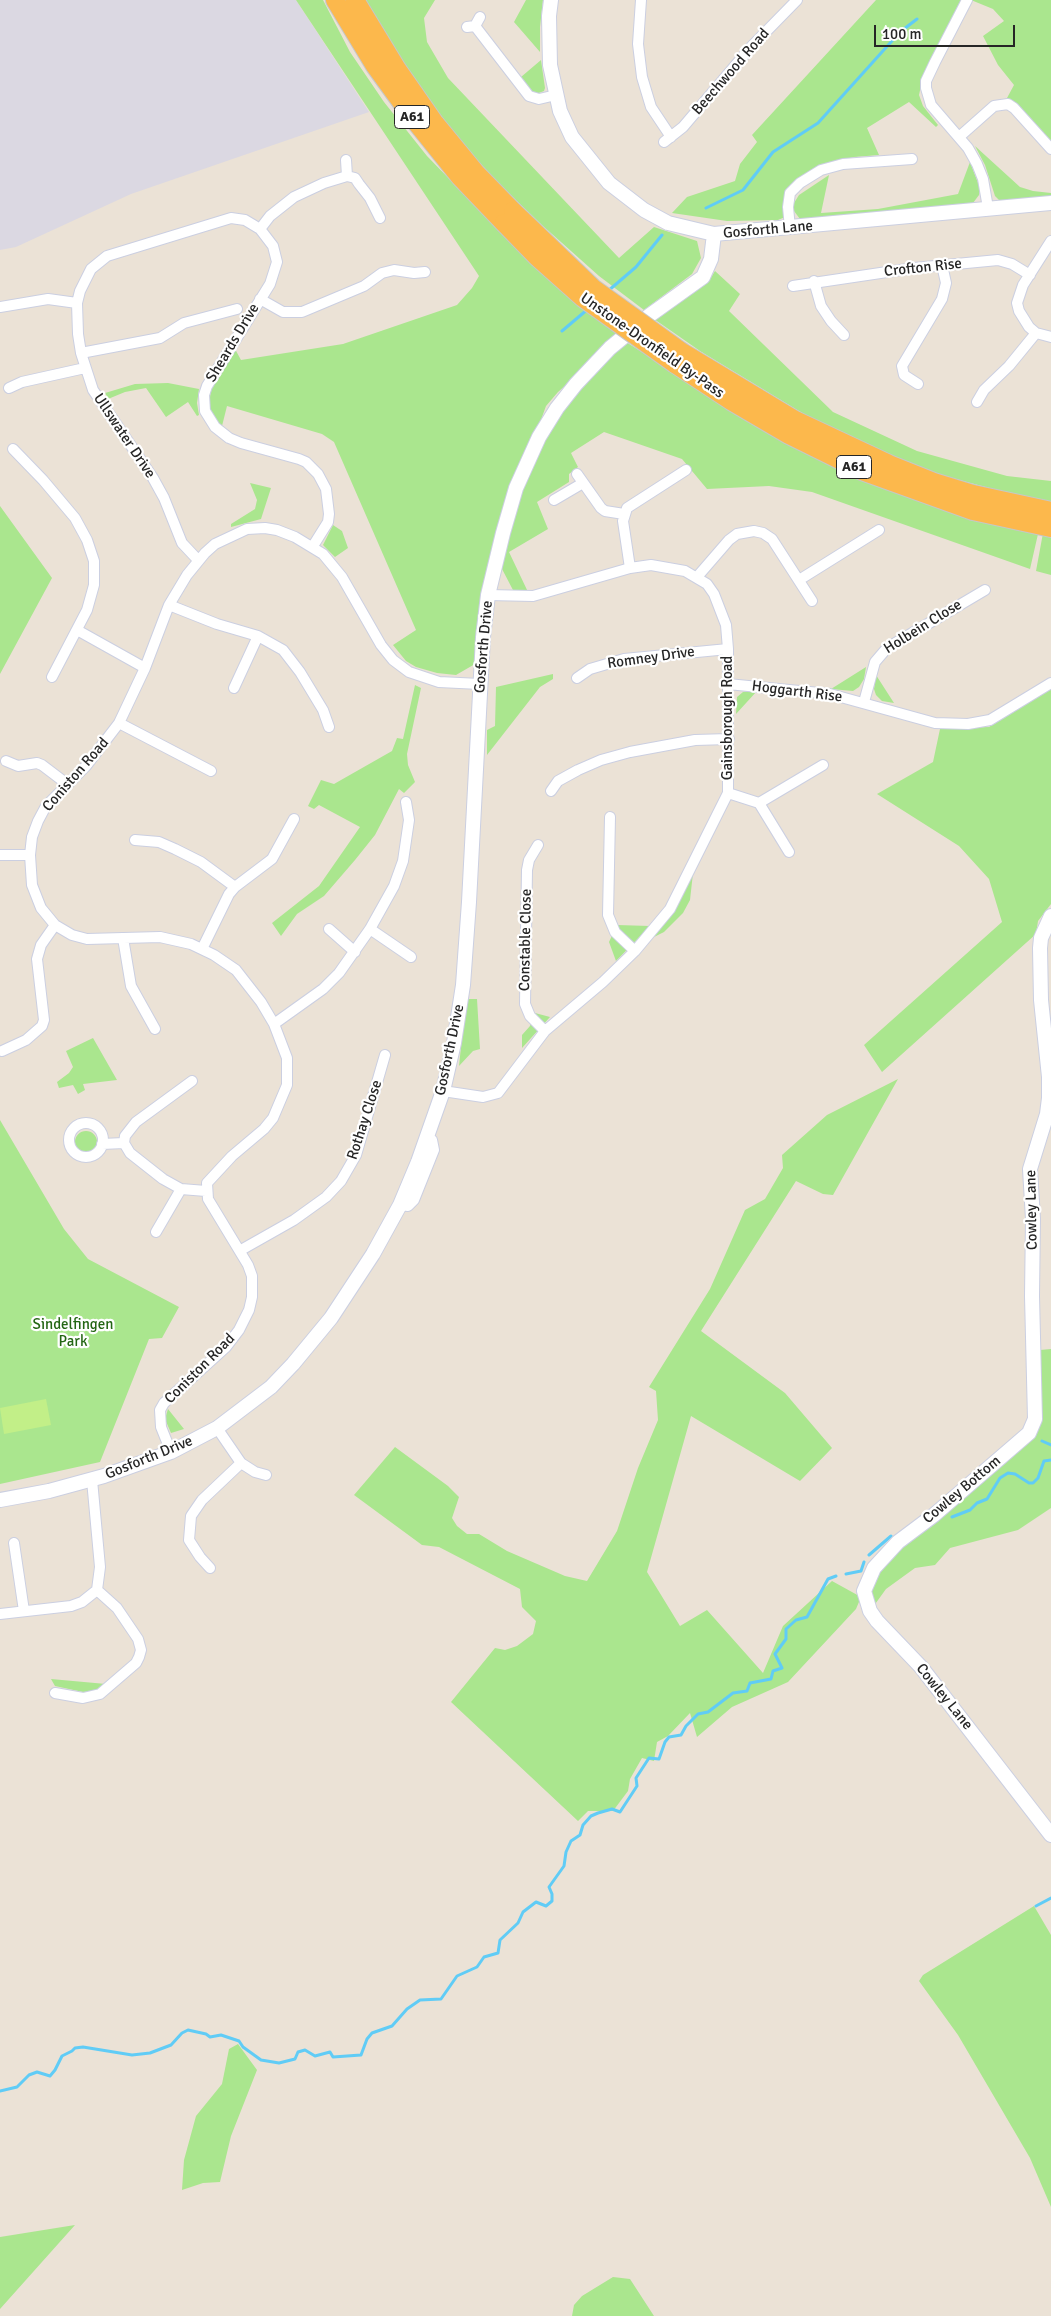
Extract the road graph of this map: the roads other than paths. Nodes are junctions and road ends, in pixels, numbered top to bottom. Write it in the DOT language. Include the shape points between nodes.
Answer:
graph roads {
  1 [pos="335,0"];
  2 [pos="355,0"];
  3 [pos="551,0"];
  4 [pos="641,0"];
  5 [pos="797,0"];
  6 [pos="963,2"];
  7 [pos="474,23"];
  8 [pos="556,95"];
  9 [pos="959,137"];
  10 [pos="1051,149"];
  11 [pos="346,160"];
  12 [pos="912,160"];
  13 [pos="347,176"];
  14 [pos="1051,203"];
  15 [pos="988,208"];
  16 [pos="508,217"];
  17 [pos="380,218"];
  18 [pos="790,228"];
  19 [pos="260,229"];
  20 [pos="714,234"];
  21 [pos="1051,240"];
  22 [pos="942,264"];
  23 [pos="425,272"];
  24 [pos="1030,274"];
  25 [pos="814,281"];
  26 [pos="793,286"];
  27 [pos="260,299"];
  28 [pos="77,303"];
  29 [pos="0,307"];
  30 [pos="237,309"];
  31 [pos="1036,333"];
  32 [pos="844,335"];
  33 [pos="1051,337"];
  34 [pos="81,353"];
  35 [pos="678,358"];
  36 [pos="85,368"];
  37 [pos="918,384"];
  38 [pos="8,388"];
  39 [pos="977,402"];
  40 [pos="13,449"];
  41 [pos="686,470"];
  42 [pos="554,500"];
  43 [pos="1051,511"];
  44 [pos="624,514"];
  45 [pos="1051,528"];
  46 [pos="879,530"];
  47 [pos="313,546"];
  48 [pos="198,560"];
  49 [pos="630,568"];
  50 [pos="697,577"];
  51 [pos="799,580"];
  52 [pos="985,590"];
  53 [pos="488,595"];
  54 [pos="812,602"];
  55 [pos="169,605"];
  56 [pos="77,630"];
  57 [pos="258,636"];
  58 [pos="728,649"];
  59 [pos="145,668"];
  60 [pos="52,677"];
  61 [pos="577,678"];
  62 [pos="1051,683"];
  63 [pos="480,684"];
  64 [pos="728,684"];
  65 [pos="234,688"];
  66 [pos="864,702"];
  67 [pos="119,722"];
  68 [pos="329,728"];
  69 [pos="729,739"];
  70 [pos="6,761"];
  71 [pos="824,765"];
  72 [pos="211,771"];
  73 [pos="67,784"];
  74 [pos="551,791"];
  75 [pos="728,793"];
  76 [pos="406,802"];
  77 [pos="760,803"];
  78 [pos="610,817"];
  79 [pos="294,820"];
  80 [pos="135,840"];
  81 [pos="538,845"];
  82 [pos="789,852"];
  83 [pos="0,855"];
  84 [pos="30,856"];
  85 [pos="235,887"];
  86 [pos="1051,916"];
  87 [pos="55,925"];
  88 [pos="328,928"];
  89 [pos="370,929"];
  90 [pos="123,938"];
  91 [pos="202,948"];
  92 [pos="635,951"];
  93 [pos="355,952"];
  94 [pos="411,957"];
  95 [pos="274,1024"];
  96 [pos="155,1029"];
  97 [pos="545,1031"];
  98 [pos="2,1051"];
  99 [pos="385,1055"];
  100 [pos="192,1081"];
  101 [pos="443,1090"];
  102 [pos="124,1143"];
  103 [pos="102,1144"];
  104 [pos="181,1189"];
  105 [pos="206,1191"];
  106 [pos="156,1232"];
  107 [pos="241,1250"];
  108 [pos="1035,1419"];
  109 [pos="217,1428"];
  110 [pos="170,1452"];
  111 [pos="241,1463"];
  112 [pos="266,1475"];
  113 [pos="92,1480"];
  114 [pos="0,1500"];
  115 [pos="14,1543"];
  116 [pos="884,1557"];
  117 [pos="210,1568"];
  118 [pos="97,1590"];
  119 [pos="24,1611"];
  120 [pos="0,1614"];
  121 [pos="55,1693"];
  122 [pos="1051,1835"];
  1 -- 16 [label="highway, Unstone-Dronfield By-Pass / A61" via="375,66 415,121 460,177"];
  2 -- 16 [label="highway, Unstone-Dronfield By-Pass / A61" via="397,70"];
  3 -- 8 [label="street, Gosforth Lane" via="548,16 550,65"];
  4 -- 5 [label="street, Beechwood Road" via="638,44 642,77 667,140 683,127 751,47"];
  6 -- 9 [label="street" via="926,81 930,105"];
  7 -- 8 [label="street" via="529,96 539,99"];
  8 -- 20 [label="street, Gosforth Lane" via="572,137 609,183 659,219"];
  9 -- 10 [label="street" via="988,111 1008,104"];
  9 -- 15 [label="street" via="977,164"];
  11 -- 13 [label="street"];
  12 -- 18 [label="street" via="843,164 821,170 790,193"];
  13 -- 17 [label="street" via="355,178"];
  13 -- 19 [label="street" via="307,189 270,216"];
  14 -- 15 [label="street, Gosforth Lane"];
  15 -- 18 [label="street, Gosforth Lane"];
  16 -- 35 [label="highway, Unstone-Dronfield By-Pass / A61, bridge" via="537,257 583,298"];
  18 -- 20 [label="street, Gosforth Lane"];
  19 -- 27 [label="street, Sheards Drive" via="273,246 277,262 270,284"];
  19 -- 28 [label="street, Ullswater Drive" via="245,220 231,218 117,252 99,261 85,280"];
  20 -- 53 [label="street, Gosforth Drive" via="711,259 703,277 610,348 557,408 532,449 516,488"];
  21 -- 24 [label="street"];
  22 -- 24 [label="street, Crofton Rise" via="998,260"];
  22 -- 25 [label="street, Crofton Rise"];
  22 -- 37 [label="street" via="946,283 942,299 902,366 904,375"];
  23 -- 27 [label="street" via="394,270 382,273 364,286 302,312 283,312"];
  24 -- 31 [label="street" via="1018,303 1024,320"];
  25 -- 26 [label="street, Crofton Rise"];
  25 -- 32 [label="street" via="821,306"];
  27 -- 47 [label="street, Sheards Drive" via="207,386 205,411 215,427 229,438 299,459 318,474 326,489 329,514 328,522"];
  28 -- 29 [label="street" via="48,299"];
  28 -- 34 [label="street, Ullswater Drive"];
  30 -- 34 [label="street" via="184,323 160,338"];
  31 -- 33 [label="street"];
  31 -- 39 [label="street"];
  34 -- 36 [label="street, Ullswater Drive"];
  35 -- 43 [label="highway, Unstone-Dronfield By-Pass / A61" via="795,420 889,464 973,494"];
  35 -- 45 [label="highway, Unstone-Dronfield By-Pass / A61" via="739,406 862,471 973,511"];
  36 -- 38 [label="street"];
  36 -- 48 [label="street, Ullswater Drive" via="98,400 153,478 182,543"];
  40 -- 56 [label="street" via="65,506 82,529 91,549 94,585"];
  41 -- 44 [label="street" via="634,502"];
  42 -- 44 [label="street" via="580,478 601,508 606,512"];
  44 -- 49 [label="street"];
  46 -- 51 [label="street"];
  47 -- 48 [label="street, Coniston Road" via="277,530 258,528 224,539"];
  47 -- 63 [label="street, Coniston Road" via="330,560 381,644 400,666 421,678"];
  48 -- 55 [label="street, Coniston Road"];
  49 -- 50 [label="street, Gainsborough Road" via="661,566"];
  49 -- 53 [label="street, Gainsborough Road" via="533,596"];
  50 -- 51 [label="street" via="729,540 737,534 754,531 772,539"];
  50 -- 58 [label="street, Gainsborough Road" via="707,584 721,610"];
  51 -- 54 [label="street"];
  52 -- 66 [label="street, Holbein Close" via="887,648 875,662"];
  53 -- 63 [label="street, Gosforth Drive"];
  55 -- 57 [label="street"];
  55 -- 59 [label="street, Coniston Road"];
  56 -- 59 [label="street"];
  56 -- 60 [label="street"];
  57 -- 65 [label="street"];
  57 -- 68 [label="street" via="283,650 292,660 323,710"];
  58 -- 61 [label="street, Romney Drive" via="624,659 590,669"];
  58 -- 64 [label="street, Gainsborough Road"];
  59 -- 67 [label="street, Coniston Road"];
  62 -- 66 [label="street, Hoggarth Rise" via="983,723 935,723"];
  63 -- 101 [label="street, Gosforth Drive" via="463,985"];
  64 -- 66 [label="street, Hoggarth Rise" via="830,694"];
  64 -- 69 [label="street, Gainsborough Road"];
  67 -- 72 [label="street"];
  67 -- 73 [label="street, Coniston Road" via="86,766"];
  69 -- 74 [label="street" via="696,740 601,760 558,782"];
  69 -- 75 [label="street, Gainsborough Road"];
  70 -- 73 [label="street" via="18,766 42,765"];
  71 -- 77 [label="street"];
  73 -- 84 [label="street, Coniston Road" via="46,806 38,821"];
  75 -- 77 [label="street"];
  75 -- 92 [label="street, Gainsborough Road" via="670,909"];
  76 -- 89 [label="street" via="410,820 403,861 394,886"];
  77 -- 82 [label="street"];
  78 -- 92 [label="street" via="608,916 615,932"];
  79 -- 85 [label="street" via="272,859"];
  80 -- 85 [label="street" via="159,842 175,849 202,862"];
  81 -- 97 [label="street, Constable Close" via="527,870 525,1004 530,1016"];
  83 -- 84 [label="street"];
  84 -- 87 [label="street, Coniston Road" via="35,896"];
  85 -- 91 [label="street" via="224,901"];
  86 -- 108 [label="street, Cowley Lane" via="1040,948 1049,1098 1030,1169"];
  87 -- 90 [label="street, Coniston Road" via="87,939"];
  87 -- 98 [label="street" via="41,945 37,959 42,1026 26,1040"];
  88 -- 93 [label="street"];
  89 -- 93 [label="street"];
  89 -- 94 [label="street"];
  90 -- 91 [label="street, Coniston Road" via="160,937"];
  90 -- 96 [label="street" via="131,986"];
  91 -- 95 [label="street, Coniston Road" via="236,970"];
  92 -- 97 [label="street, Gainsborough Road" via="604,982"];
  93 -- 95 [label="street" via="323,990"];
  95 -- 105 [label="street, Coniston Road" via="287,1058 284,1098 274,1118 214,1174 207,1183"];
  97 -- 101 [label="street, Gainsborough Road" via="498,1093 483,1097"];
  99 -- 107 [label="street, Rothay Close" via="356,1154 341,1181 326,1197 294,1220"];
  100 -- 102 [label="street" via="136,1122 125,1136"];
  101 -- 109 [label="street, Gosforth Drive" via="400,1205 348,1294 312,1342 271,1387"];
  102 -- 103 [label="street"];
  102 -- 104 [label="street" via="140,1164"];
  104 -- 105 [label="street"];
  104 -- 106 [label="street"];
  105 -- 107 [label="street, Coniston Road"];
  107 -- 110 [label="street, Coniston Road" via="252,1276 249,1310 226,1347 160,1410 161,1427"];
  108 -- 116 [label="street, Cowley Bottom" via="1029,1433"];
  109 -- 110 [label="street, Gosforth Drive"];
  109 -- 111 [label="street"];
  110 -- 113 [label="street, Gosforth Drive"];
  111 -- 112 [label="street"];
  111 -- 117 [label="street" via="202,1500 191,1516 189,1540"];
  113 -- 114 [label="street, Gosforth Drive"];
  113 -- 118 [label="street" via="100,1567"];
  115 -- 119 [label="street"];
  116 -- 122 [label="street, Cowley Lane" via="874,1568 864,1591 870,1611 922,1667"];
  118 -- 119 [label="street" via="71,1606"];
  118 -- 121 [label="street" via="117,1608 138,1638 139,1657 100,1694 83,1698"];
  119 -- 120 [label="street"];
}
